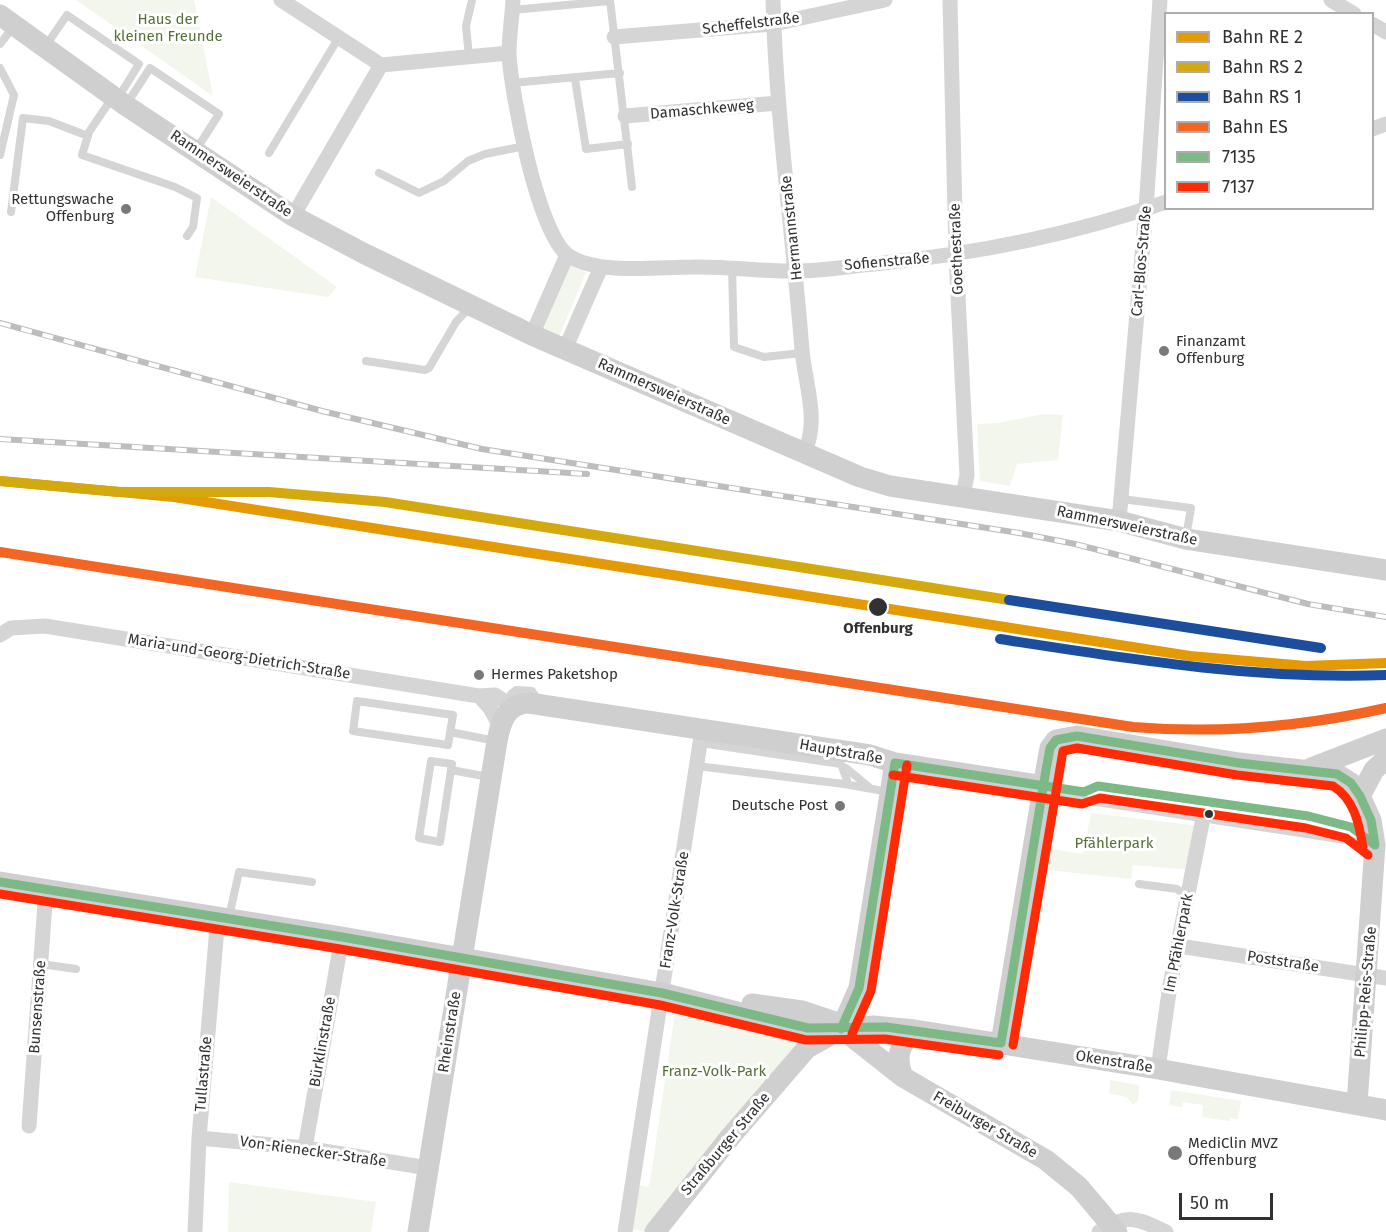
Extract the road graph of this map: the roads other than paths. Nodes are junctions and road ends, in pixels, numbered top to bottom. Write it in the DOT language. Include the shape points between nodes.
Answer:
graph roads {
  1 [pos="281,0"];
  2 [pos="472,0"];
  3 [pos="773,0"];
  4 [pos="885,0"];
  5 [pos="950,0"];
  6 [pos="1160,0"];
  7 [pos="1331,0"];
  8 [pos="610,1"];
  9 [pos="512,5"];
  10 [pos="1351,12"];
  11 [pos="7,20"];
  12 [pos="773,24"];
  13 [pos="614,37"];
  14 [pos="339,38"];
  15 [pos="0,44"];
  16 [pos="45,47"];
  17 [pos="509,53"];
  18 [pos="469,57"];
  19 [pos="381,65"];
  20 [pos="0,68"];
  21 [pos="620,73"];
  22 [pos="575,79"];
  23 [pos="512,83"];
  24 [pos="118,100"];
  25 [pos="778,103"];
  26 [pos="625,116"];
  27 [pos="88,136"];
  28 [pos="628,144"];
  29 [pos="525,146"];
  30 [pos="196,150"];
  31 [pos="269,153"];
  32 [pos="0,155"];
  33 [pos="379,174"];
  34 [pos="632,187"];
  35 [pos="1164,203"];
  36 [pos="1146,209"];
  37 [pos="11,212"];
  38 [pos="293,216"];
  39 [pos="186,236"];
  40 [pos="567,255"];
  41 [pos="956,256"];
  42 [pos="732,266"];
  43 [pos="601,267"];
  44 [pos="797,271"];
  45 [pos="470,307"];
  46 [pos="532,335"];
  47 [pos="565,349"];
  48 [pos="802,353"];
  49 [pos="366,361"];
  50 [pos="804,453"];
  51 [pos="963,496"];
  52 [pos="1122,499"];
  53 [pos="1119,521"];
  54 [pos="1186,539"];
  55 [pos="1386,570"];
  56 [pos="0,635"];
  57 [pos="479,696"];
  58 [pos="513,706"];
  59 [pos="450,732"];
  60 [pos="498,734"];
  61 [pos="701,736"];
  62 [pos="1386,739"];
  63 [pos="1386,759"];
  64 [pos="895,763"];
  65 [pos="841,764"];
  66 [pos="697,766"];
  67 [pos="1309,769"];
  68 [pos="451,770"];
  69 [pos="490,777"];
  70 [pos="844,784"];
  71 [pos="1044,786"];
  72 [pos="880,790"];
  73 [pos="1360,796"];
  74 [pos="1202,822"];
  75 [pos="1380,846"];
  76 [pos="0,882"];
  77 [pos="312,882"];
  78 [pos="1139,884"];
  79 [pos="46,889"];
  80 [pos="1188,897"];
  81 [pos="223,917"];
  82 [pos="342,937"];
  83 [pos="1179,946"];
  84 [pos="462,957"];
  85 [pos="41,964"];
  86 [pos="76,969"];
  87 [pos="1377,976"];
  88 [pos="859,988"];
  89 [pos="668,994"];
  90 [pos="873,1026"];
  91 [pos="806,1029"];
  92 [pos="841,1029"];
  93 [pos="915,1030"];
  94 [pos="1001,1043"];
  95 [pos="1158,1068"];
  96 [pos="903,1077"];
  97 [pos="1357,1104"];
  98 [pos="1386,1110"];
  99 [pos="29,1126"];
  100 [pos="198,1138"];
  101 [pos="305,1148"];
  102 [pos="428,1168"];
  103 [pos="1109,1229"];
  104 [pos="195,1232"];
  105 [pos="418,1232"];
  106 [pos="625,1232"];
  107 [pos="655,1232"];
  108 [pos="1166,1232"];
  1 -- 14 [label="street"];
  2 -- 18 [label="lane" via="466,26"];
  3 -- 12 [label="street, Hermannstraße"];
  4 -- 12 [label="street, Scheffelstraße"];
  5 -- 41 [label="street, Goethestraße"];
  6 -- 36 [label="street, Carl-Blos-Straße"];
  7 -- 10 [label="street"];
  8 -- 9 [label="lane"];
  8 -- 13 [label="lane"];
  9 -- 17 [label="street"];
  11 -- 15 [label="lane, Rammersweierstraße"];
  11 -- 16 [label="street, Rammersweierstraße"];
  12 -- 13 [label="street, Scheffelstraße"];
  12 -- 25 [label="street, Hermannstraße"];
  13 -- 21 [label="lane"];
  14 -- 19 [label="street"];
  14 -- 31 [label="lane"];
  16 -- 24 [label="street, Rammersweierstraße"];
  16 -- 24 [label="lane" via="67,15 139,64"];
  17 -- 18 [label="street"];
  17 -- 23 [label="street"];
  18 -- 19 [label="street"];
  19 -- 38 [label="street"];
  20 -- 32 [label="lane" via="14,95"];
  21 -- 22 [label="lane"];
  21 -- 26 [label="lane"];
  22 -- 23 [label="lane"];
  22 -- 28 [label="lane" via="586,149"];
  23 -- 29 [label="street"];
  24 -- 27 [label="lane"];
  24 -- 30 [label="street, Rammersweierstraße"];
  24 -- 30 [label="lane" via="150,69 219,114"];
  25 -- 26 [label="street, Damaschkeweg"];
  25 -- 44 [label="street, Hermannstraße"];
  26 -- 28 [label="lane"];
  27 -- 37 [label="lane" via="49,121 23,118"];
  27 -- 39 [label="lane" via="82,155 197,198 193,227"];
  28 -- 34 [label="lane"];
  29 -- 33 [label="lane" via="468,161 444,181 419,193"];
  29 -- 40 [label="street" via="552,235"];
  30 -- 38 [label="street, Rammersweierstraße"];
  35 -- 36 [label="street, Sofienstraße"];
  36 -- 41 [label="street, Sofienstraße" via="1067,233"];
  36 -- 52 [label="street, Carl-Blos-Straße"];
  38 -- 45 [label="street, Rammersweierstraße"];
  40 -- 43 [label="street, Sofienstraße"];
  40 -- 46 [label="street"];
  41 -- 44 [label="street, Sofienstraße"];
  41 -- 51 [label="street, Goethestraße" via="967,475"];
  42 -- 43 [label="street, Sofienstraße"];
  42 -- 44 [label="street, Sofienstraße"];
  42 -- 48 [label="lane" via="734,347 764,357"];
  43 -- 47 [label="street"];
  44 -- 48 [label="street, Hermannstraße"];
  45 -- 46 [label="street, Rammersweierstraße"];
  45 -- 49 [label="lane" via="456,322 429,368"];
  46 -- 47 [label="street, Rammersweierstraße"];
  47 -- 50 [label="street, Rammersweierstraße"];
  48 -- 50 [label="street, Hermannstraße" via="812,425"];
  50 -- 51 [label="street, Rammersweierstraße" via="890,486"];
  51 -- 53 [label="street, Rammersweierstraße"];
  52 -- 53 [label="street, Carl-Blos-Straße"];
  52 -- 54 [label="lane" via="1191,507"];
  53 -- 54 [label="street, Rammersweierstraße"];
  54 -- 55 [label="street, Rammersweierstraße"];
  56 -- 57 [label="street, Maria-und-Georg-Dietrich-Straße" via="11,628 45,626"];
  57 -- 58 [label="street, Maria-und-Georg-Dietrich-Straße" via="495,695"];
  57 -- 60 [label="street" via="490,708"];
  58 -- 60 [label="street" via="504,714"];
  58 -- 61 [label="street, Hauptstraße" via="541,705"];
  59 -- 59 [label="lane" via="453,715 357,701 353,731 448,745"];
  59 -- 60 [label="lane"];
  60 -- 69 [label="street, Rheinstraße"];
  61 -- 64 [label="street, Hauptstraße" via="870,755"];
  61 -- 65 [label="lane"];
  61 -- 66 [label="street, Franz-Volk-Straße"];
  62 -- 67 [label="street"];
  63 -- 73 [label="street" via="1374,770"];
  64 -- 71 [label="street, Hauptstraße"];
  64 -- 72 [label="street"];
  65 -- 70 [label="lane" via="847,774"];
  65 -- 72 [label="lane"];
  66 -- 70 [label="lane"];
  66 -- 89 [label="street, Franz-Volk-Straße"];
  67 -- 71 [label="street" via="1239,763 1069,736 1056,740 1050,748"];
  67 -- 73 [label="street" via="1337,774 1351,783"];
  68 -- 68 [label="lane" via="452,764 431,761 418,838 440,842"];
  68 -- 69 [label="lane"];
  69 -- 84 [label="street, Rheinstraße"];
  70 -- 72 [label="lane"];
  71 -- 74 [label="lane" via="1064,797"];
  71 -- 75 [label="lane" via="1084,792 1098,786 1308,816 1351,827"];
  71 -- 94 [label="street"];
  72 -- 88 [label="street"];
  73 -- 75 [label="street, Philipp-Reis-Straße"];
  74 -- 75 [label="lane"];
  74 -- 80 [label="street, Im Pfählerpark"];
  75 -- 87 [label="street, Philipp-Reis-Straße"];
  76 -- 79 [label="street"];
  77 -- 81 [label="lane" via="239,872"];
  78 -- 80 [label="lane" via="1178,889"];
  79 -- 81 [label="street"];
  79 -- 85 [label="street, Bunsenstraße"];
  80 -- 83 [label="street, Im Pfählerpark"];
  81 -- 82 [label="street"];
  81 -- 100 [label="street, Tullastraße"];
  82 -- 84 [label="street"];
  82 -- 101 [label="street, Bürklinstraße"];
  83 -- 87 [label="street, Poststraße"];
  83 -- 95 [label="street, Im Pfählerpark"];
  84 -- 89 [label="street"];
  84 -- 102 [label="street, Rheinstraße"];
  85 -- 86 [label="lane"];
  85 -- 99 [label="street, Bunsenstraße"];
  87 -- 97 [label="street, Philipp-Reis-Straße"];
  88 -- 90 [label="street" via="865,1014"];
  88 -- 92 [label="street"];
  89 -- 91 [label="street"];
  89 -- 106 [label="street, Franz-Volk-Straße"];
  90 -- 92 [label="street, Okenstraße"];
  90 -- 93 [label="street, Okenstraße"];
  91 -- 92 [label="street, Straßburger Straße"];
  91 -- 92 [label="street" via="825,1016"];
  91 -- 107 [label="street, Straßburger Straße"];
  92 -- 96 [label="street, Freiburger Straße"];
  93 -- 94 [label="street, Okenstraße"];
  93 -- 96 [label="street" via="899,1047"];
  94 -- 95 [label="street, Okenstraße"];
  95 -- 97 [label="street, Okenstraße"];
  96 -- 103 [label="street, Freiburger Straße" via="1046,1160 1079,1187"];
  97 -- 98 [label="street, Okenstraße"];
  100 -- 101 [label="street, Von-Rienecker-Straße"];
  100 -- 104 [label="street, Tullastraße"];
  101 -- 102 [label="street, Von-Rienecker-Straße"];
  102 -- 105 [label="street, Rheinstraße"];
  103 -- 108 [label="street" via="1126,1219 1140,1219"];
}
